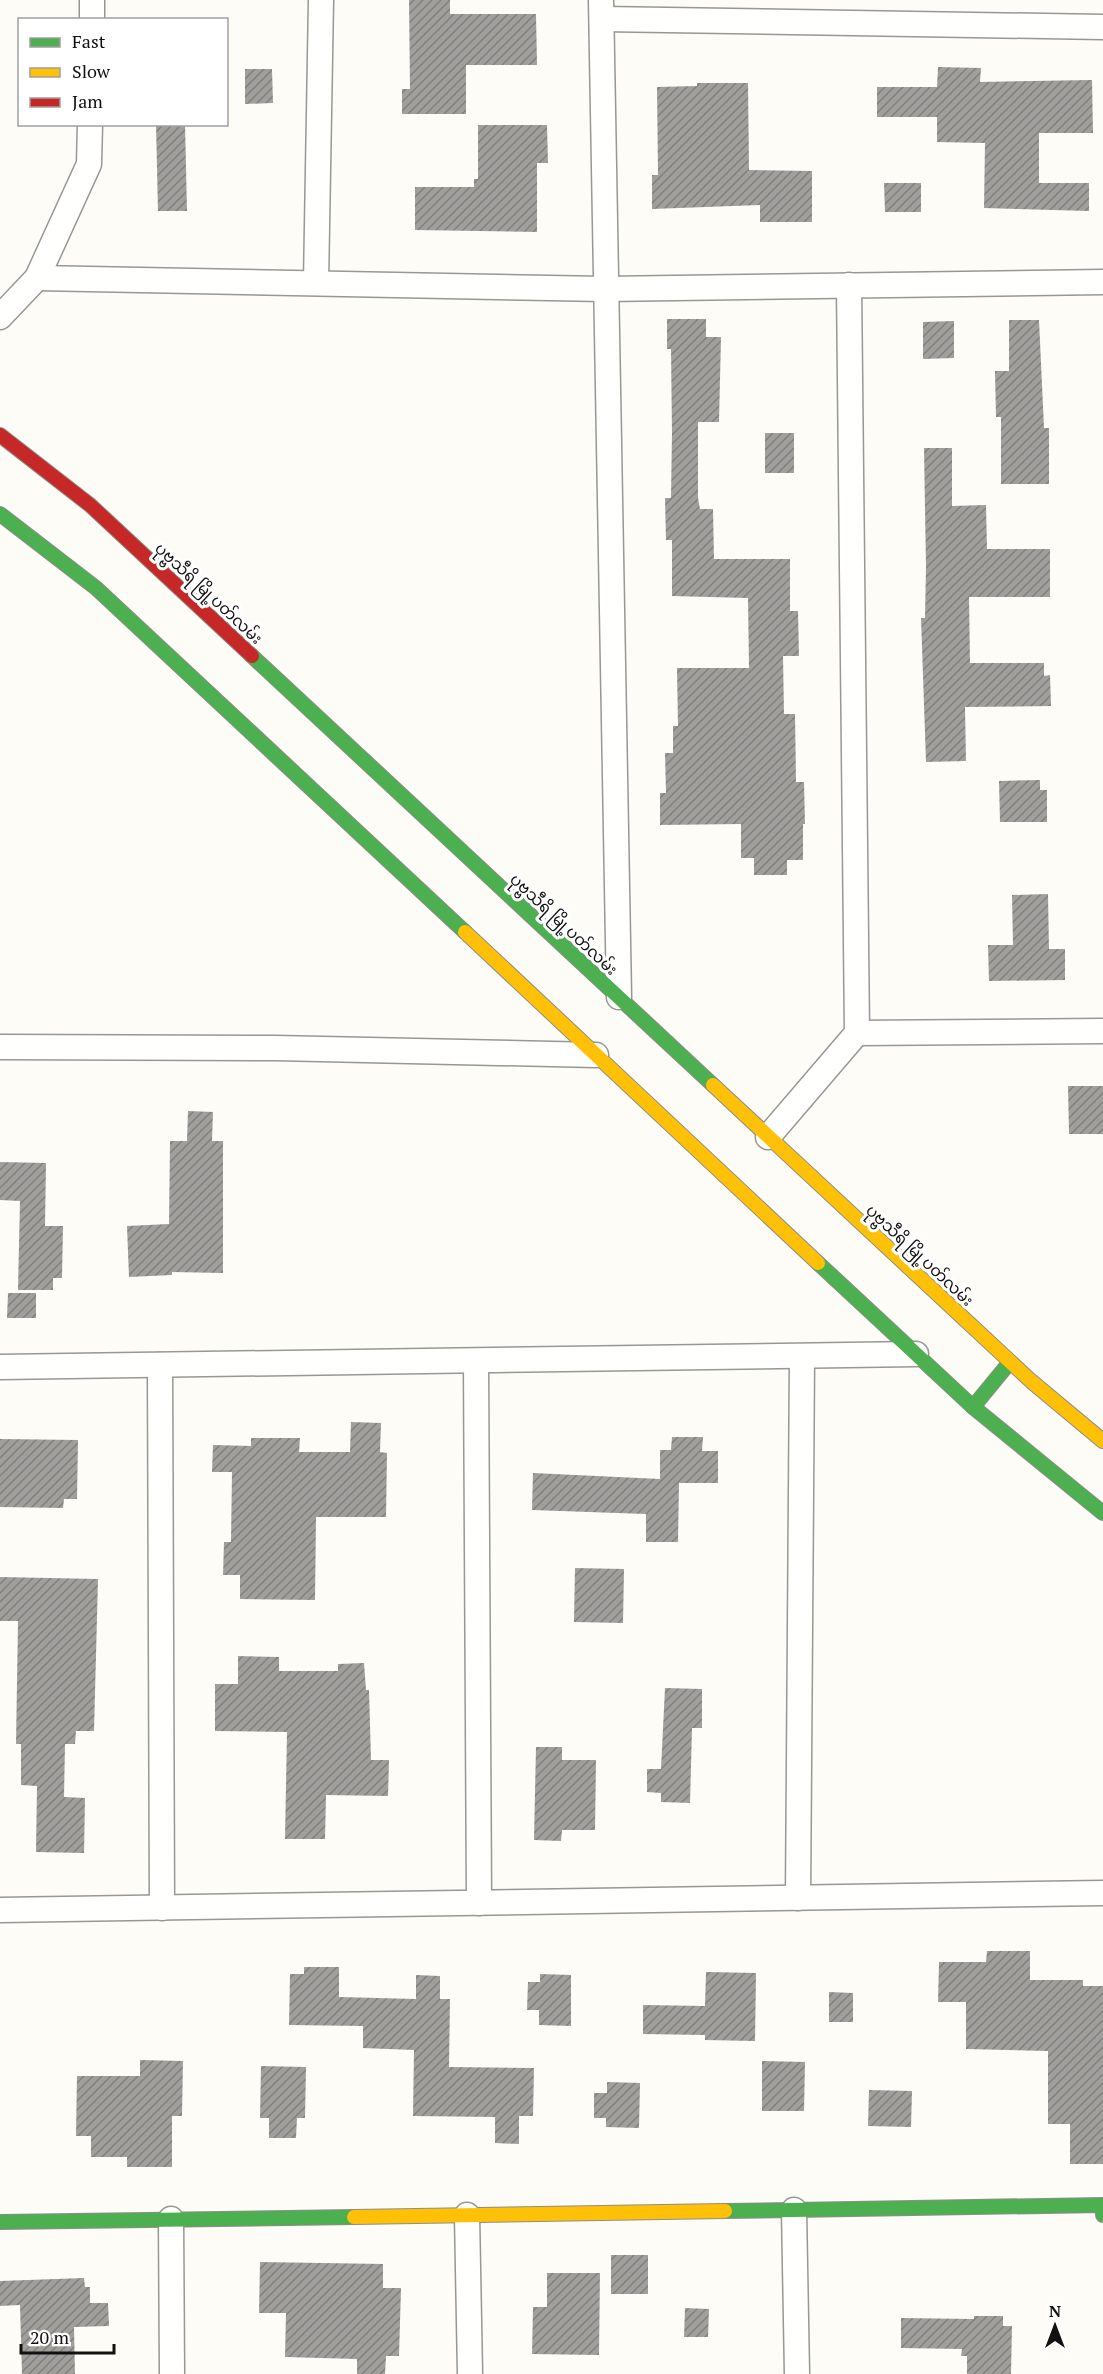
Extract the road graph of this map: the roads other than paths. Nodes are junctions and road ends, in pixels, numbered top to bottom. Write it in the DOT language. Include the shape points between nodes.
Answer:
graph roads {
  1 [pos="92,0"];
  2 [pos="321,0"];
  3 [pos="601,9"];
  4 [pos="92,18"];
  5 [pos="1103,27"];
  6 [pos="90,126"];
  7 [pos="37,278"];
  8 [pos="1103,282"];
  9 [pos="316,283"];
  10 [pos="849,285"];
  11 [pos="604,289"];
  12 [pos="0,317"];
  13 [pos="0,435"];
  14 [pos="0,514"];
  15 [pos="619,998"];
  16 [pos="1103,1031"];
  17 [pos="857,1033"];
  18 [pos="0,1047"];
  19 [pos="596,1055"];
  20 [pos="768,1137"];
  21 [pos="916,1354"];
  22 [pos="802,1358"];
  23 [pos="476,1362"];
  24 [pos="1010,1362"];
  25 [pos="160,1365"];
  26 [pos="0,1367"];
  27 [pos="973,1407"];
  28 [pos="1103,1441"];
  29 [pos="1103,1513"];
  30 [pos="1103,1893"];
  31 [pos="798,1898"];
  32 [pos="479,1903"];
  33 [pos="162,1908"];
  34 [pos="0,1910"];
  35 [pos="794,2210"];
  36 [pos="467,2215"];
  37 [pos="1103,2215"];
  38 [pos="171,2219"];
  39 [pos="0,2222"];
  40 [pos="172,2374"];
  41 [pos="470,2374"];
  42 [pos="797,2374"];
  1 -- 4 [label="street"];
  2 -- 9 [label="street"];
  3 -- 5 [label="street"];
  3 -- 11 [label="street"];
  6 -- 7 [label="street" via="89,164"];
  7 -- 9 [label="street"];
  7 -- 12 [label="street"];
  8 -- 10 [label="street"];
  9 -- 11 [label="street"];
  10 -- 11 [label="street"];
  10 -- 17 [label="street"];
  11 -- 15 [label="street"];
  13 -- 15 [label="main road, ပုဗ္ဗသီရိ မြို့ပတ်လမ်း" via="90,505"];
  14 -- 19 [label="main road" via="96,588"];
  15 -- 20 [label="main road, ပုဗ္ဗသီရိ မြို့ပတ်လမ်း"];
  16 -- 17 [label="street"];
  17 -- 20 [label="street"];
  18 -- 19 [label="street"];
  19 -- 21 [label="main road"];
  20 -- 24 [label="main road, ပုဗ္ဗသီရိ မြို့ပတ်လမ်း"];
  21 -- 22 [label="street"];
  21 -- 27 [label="main road"];
  22 -- 23 [label="street"];
  22 -- 31 [label="street"];
  23 -- 25 [label="street"];
  23 -- 32 [label="street"];
  24 -- 27 [label="main road"];
  24 -- 28 [label="main road, ပုဗ္ဗသီရိ မြို့ပတ်လမ်း"];
  25 -- 26 [label="street"];
  25 -- 33 [label="street"];
  27 -- 29 [label="main road"];
  30 -- 31 [label="street"];
  31 -- 32 [label="street"];
  32 -- 33 [label="street"];
  33 -- 34 [label="street"];
  35 -- 36 [label="main road"];
  35 -- 37 [label="main road" via="1103,2205"];
  35 -- 42 [label="street"];
  36 -- 38 [label="main road"];
  36 -- 41 [label="street"];
  38 -- 39 [label="main road"];
  38 -- 40 [label="street"];
}
